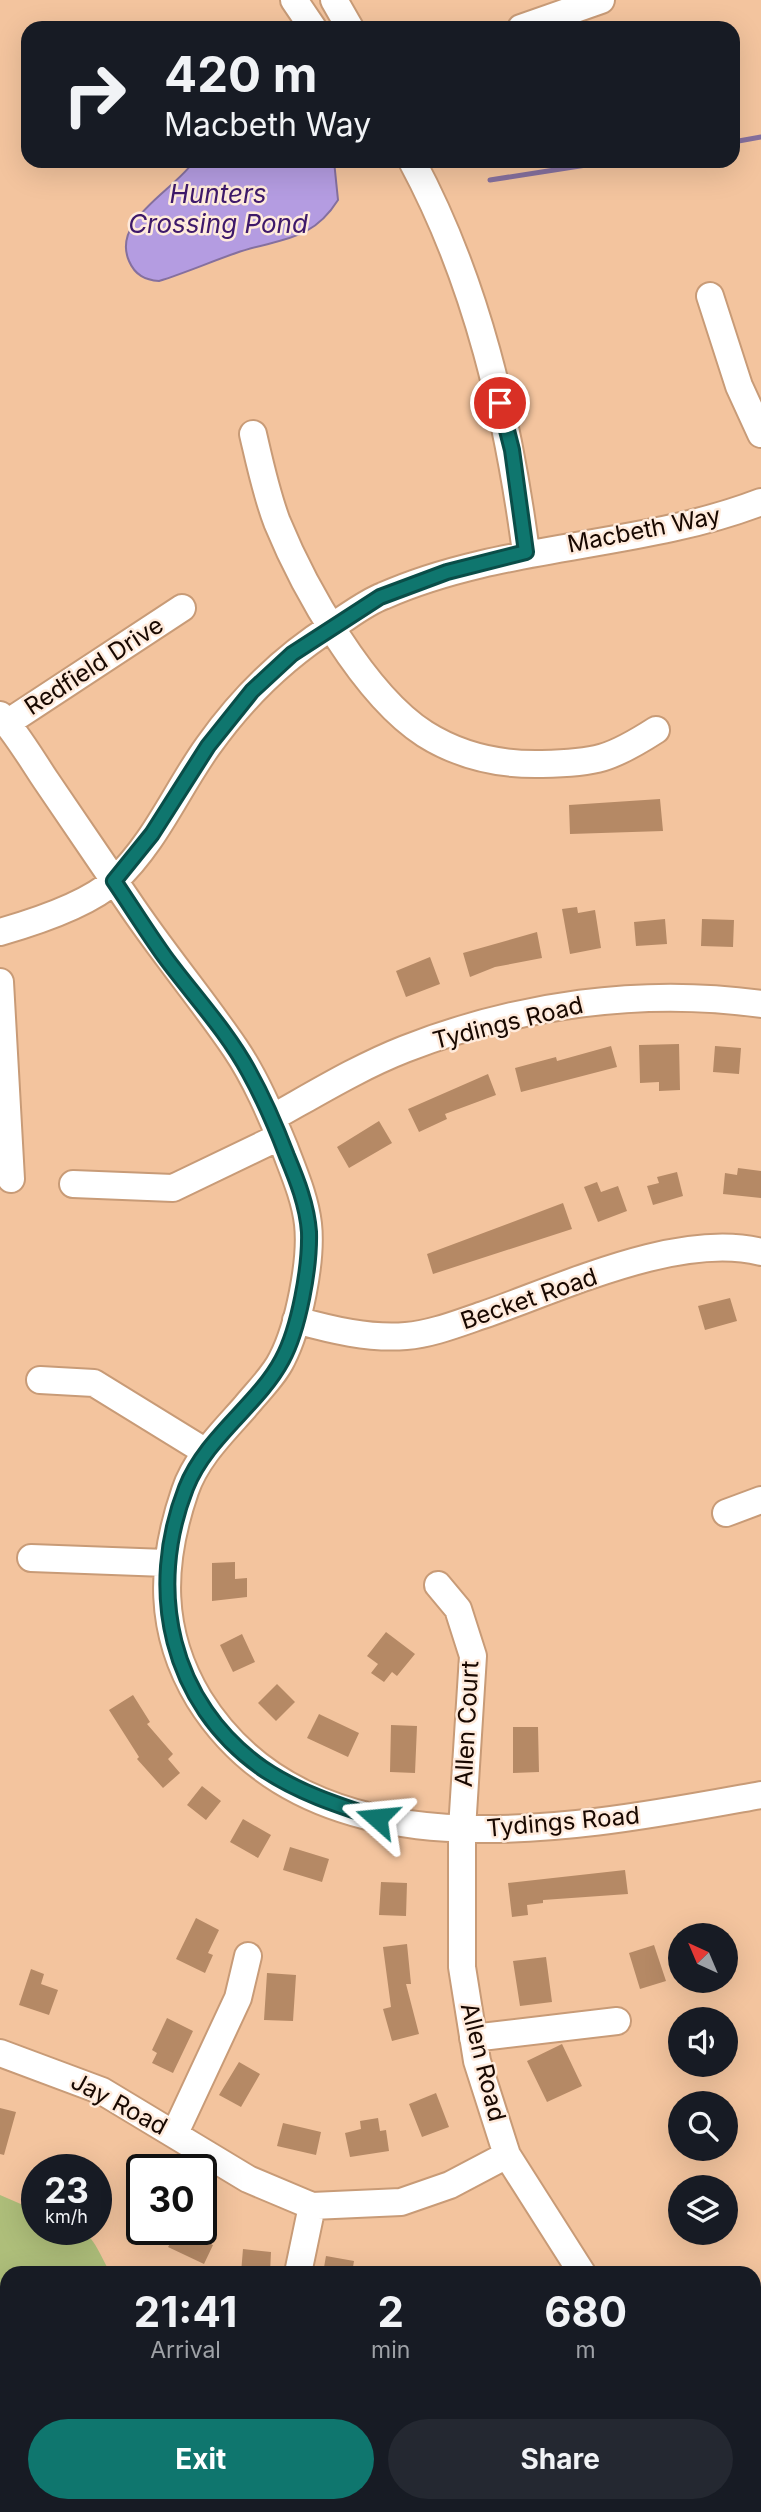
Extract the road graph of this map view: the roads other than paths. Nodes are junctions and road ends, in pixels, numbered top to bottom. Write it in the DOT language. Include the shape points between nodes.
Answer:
graph roads {
  1 [pos="294,0"];
  2 [pos="334,0"];
  3 [pos="601,0"];
  4 [pos="308,21"];
  5 [pos="346,21"];
  6 [pos="541,21"];
  7 [pos="415,168"];
  8 [pos="710,296"];
  9 [pos="761,434"];
  10 [pos="253,435"];
  11 [pos="761,502"];
  12 [pos="526,552"];
  13 [pos="181,608"];
  14 [pos="332,626"];
  15 [pos="4,719"];
  16 [pos="656,730"];
  17 [pos="114,881"];
  18 [pos="0,932"];
  19 [pos="0,982"];
  20 [pos="761,1004"];
  21 [pos="276,1127"];
  22 [pos="11,1179"];
  23 [pos="73,1184"];
  24 [pos="761,1252"];
  25 [pos="296,1320"];
  26 [pos="40,1380"];
  27 [pos="206,1452"];
  28 [pos="761,1500"];
  29 [pos="726,1513"];
  30 [pos="31,1558"];
  31 [pos="166,1563"];
  32 [pos="438,1585"];
  33 [pos="761,1796"];
  34 [pos="462,1829"];
  35 [pos="248,1956"];
  36 [pos="617,2021"];
  37 [pos="473,2038"];
  38 [pos="0,2053"];
  39 [pos="175,2133"];
  40 [pos="507,2155"];
  41 [pos="312,2206"];
  42 [pos="299,2266"];
  43 [pos="578,2266"];
  1 -- 4 [label="street"];
  2 -- 5 [label="street"];
  3 -- 6 [label="street"];
  7 -- 12 [label="street" via="450,243 482,334 512,450"];
  8 -- 9 [label="street" via="739,386"];
  10 -- 14 [label="street" via="277,522"];
  11 -- 12 [label="street, Macbeth Way" via="647,533"];
  12 -- 14 [label="street, Macbeth Way" via="391,592"];
  13 -- 15 [label="street, Redfield Drive"];
  14 -- 16 [label="street" via="384,699 403,716 435,739 486,760 524,765 607,758"];
  14 -- 17 [label="street, Macbeth Way" via="252,691"];
  15 -- 17 [label="street, Tydings Road"];
  17 -- 18 [label="street, Macbeth Way" via="41,920"];
  17 -- 21 [label="street, Tydings Road" via="234,1048"];
  19 -- 22 [label="street"];
  20 -- 21 [label="street, Tydings Road" via="653,996 570,1004 502,1020 404,1049"];
  21 -- 23 [label="street" via="173,1188"];
  21 -- 25 [label="street, Tydings Road" via="308,1223 309,1251"];
  24 -- 25 [label="street, Becket Road" via="697,1248 656,1256 408,1336 345,1332"];
  25 -- 27 [label="street, Tydings Road" via="282,1361"];
  26 -- 27 [label="street" via="94,1383"];
  27 -- 31 [label="street, Tydings Road" via="186,1487"];
  28 -- 29 [label="street"];
  30 -- 31 [label="street"];
  31 -- 34 [label="street, Tydings Road" via="172,1637 185,1676 239,1750 326,1802 377,1818"];
  32 -- 34 [label="street, Allen Court" via="458,1609 472,1656"];
  33 -- 34 [label="street, Tydings Road" via="547,1828"];
  34 -- 37 [label="street, Allen Road" via="462,1967"];
  35 -- 39 [label="street" via="239,1998"];
  36 -- 37 [label="street"];
  37 -- 40 [label="street, Allen Road"];
  38 -- 39 [label="street, Jay Road" via="102,2091"];
  39 -- 41 [label="street, Jay Road" via="248,2179"];
  40 -- 41 [label="street, Jay Road" via="450,2185 401,2202"];
  40 -- 43 [label="street, Allen Road"];
  41 -- 42 [label="street"];
}
